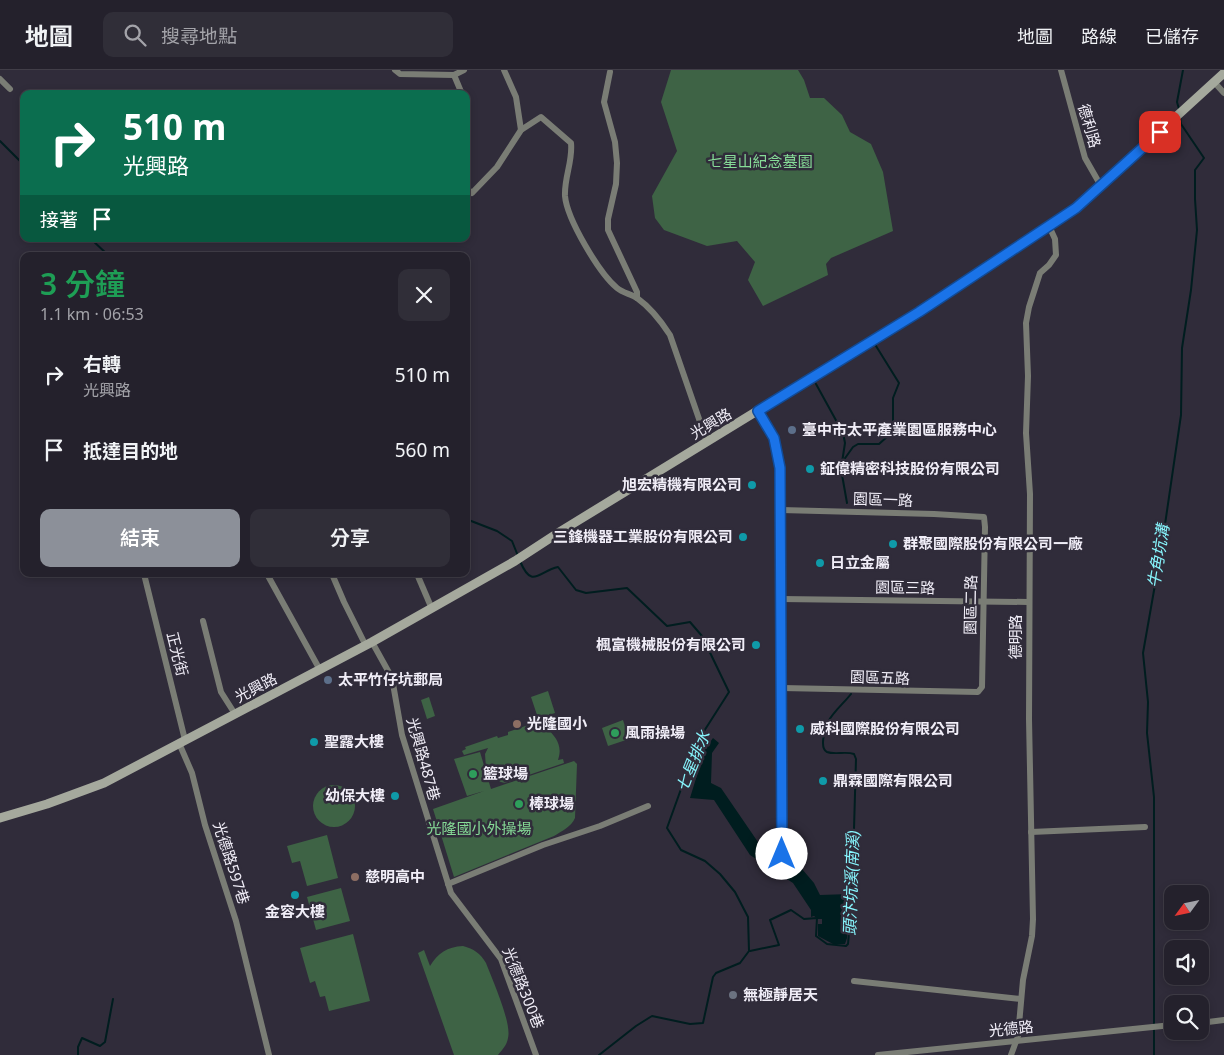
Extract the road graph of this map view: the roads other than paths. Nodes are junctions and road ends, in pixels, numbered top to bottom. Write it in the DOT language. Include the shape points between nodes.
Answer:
graph roads {
  1 [pos="395,70"];
  2 [pos="464,70"];
  3 [pos="504,70"];
  4 [pos="1061,70"];
  5 [pos="610,72"];
  6 [pos="1224,73"];
  7 [pos="454,75"];
  8 [pos="0,79"];
  9 [pos="1214,82"];
  10 [pos="10,89"];
  11 [pos="460,90"];
  12 [pos="1224,93"];
  13 [pos="521,130"];
  14 [pos="1101,186"];
  15 [pos="470,191"];
  16 [pos="1049,226"];
  17 [pos="637,298"];
  18 [pos="758,411"];
  19 [pos="707,442"];
  20 [pos="781,510"];
  21 [pos="984,517"];
  22 [pos="145,577"];
  23 [pos="269,577"];
  24 [pos="333,577"];
  25 [pos="418,577"];
  26 [pos="781,599"];
  27 [pos="984,601"];
  28 [pos="1028,602"];
  29 [pos="432,609"];
  30 [pos="203,621"];
  31 [pos="369,644"];
  32 [pos="320,670"];
  33 [pos="782,688"];
  34 [pos="978,692"];
  35 [pos="234,714"];
  36 [pos="182,741"];
  37 [pos="648,806"];
  38 [pos="0,818"];
  39 [pos="1145,827"];
  40 [pos="1031,832"];
  41 [pos="782,854"];
  42 [pos="448,884"];
  43 [pos="854,980"];
  44 [pos="1021,999"];
  45 [pos="1224,1020"];
  46 [pos="1209,1022"];
  47 [pos="1164,1026"];
  48 [pos="1014,1042"];
  49 [pos="269,1055"];
  50 [pos="536,1055"];
  51 [pos="878,1055"];
  52 [pos="1011,1055"];
  1 -- 7 [label="street" via="400,74"];
  2 -- 7 [label="street"];
  3 -- 13 [label="street" via="516,97"];
  4 -- 14 [label="street, 德利路" via="1085,158"];
  5 -- 17 [label="street" via="604,102 617,163 608,230"];
  6 -- 9 [label="main road, 光興路"];
  7 -- 11 [label="street"];
  8 -- 10 [label="street"];
  9 -- 12 [label="street"];
  9 -- 14 [label="main road, 光興路"];
  13 -- 15 [label="street" via="498,167 473,193"];
  13 -- 17 [label="street" via="541,117 571,142 565,195 569,214 604,273 617,288"];
  14 -- 16 [label="main road, 光興路"];
  16 -- 18 [label="main road, 光興路" via="919,312"];
  16 -- 28 [label="street, 德明路" via="1055,239 1056,255 1040,273 1026,323 1026,433 1030,494"];
  17 -- 19 [label="street" via="660,320 670,335"];
  18 -- 19 [label="main road, 光興路"];
  18 -- 20 [label="street" via="777,445"];
  19 -- 29 [label="main road, 光興路"];
  20 -- 21 [label="street, 園區一路"];
  20 -- 26 [label="street"];
  21 -- 27 [label="street, 園區二路"];
  22 -- 36 [label="street, 正光街"];
  23 -- 32 [label="street"];
  24 -- 31 [label="street, 光興路487巷"];
  25 -- 29 [label="street"];
  26 -- 27 [label="street, 園區三路"];
  26 -- 33 [label="street"];
  27 -- 28 [label="street, 園區三路"];
  27 -- 34 [label="street, 園區二路" via="982,686"];
  28 -- 40 [label="street, 德明路"];
  29 -- 31 [label="main road, 光興路"];
  30 -- 35 [label="street" via="221,692"];
  31 -- 32 [label="main road, 光興路"];
  31 -- 42 [label="street, 光興路487巷" via="392,678 402,734"];
  32 -- 35 [label="main road, 光興路"];
  33 -- 34 [label="street, 園區五路"];
  33 -- 41 [label="street"];
  35 -- 36 [label="main road, 光興路"];
  36 -- 38 [label="main road, 光興路" via="104,783"];
  36 -- 49 [label="street, 光德路597巷" via="236,921"];
  37 -- 42 [label="street"];
  39 -- 40 [label="street"];
  40 -- 44 [label="street, 德明路" via="1033,919"];
  42 -- 50 [label="street, 光德路300巷" via="457,902 501,960"];
  43 -- 44 [label="street"];
  44 -- 48 [label="street, 德明路" via="1018,1036"];
  45 -- 46 [label="street"];
  47 -- 48 [label="street, 光德路"];
  48 -- 51 [label="street, 光德路"];
  48 -- 52 [label="street, 德明路"];
}
